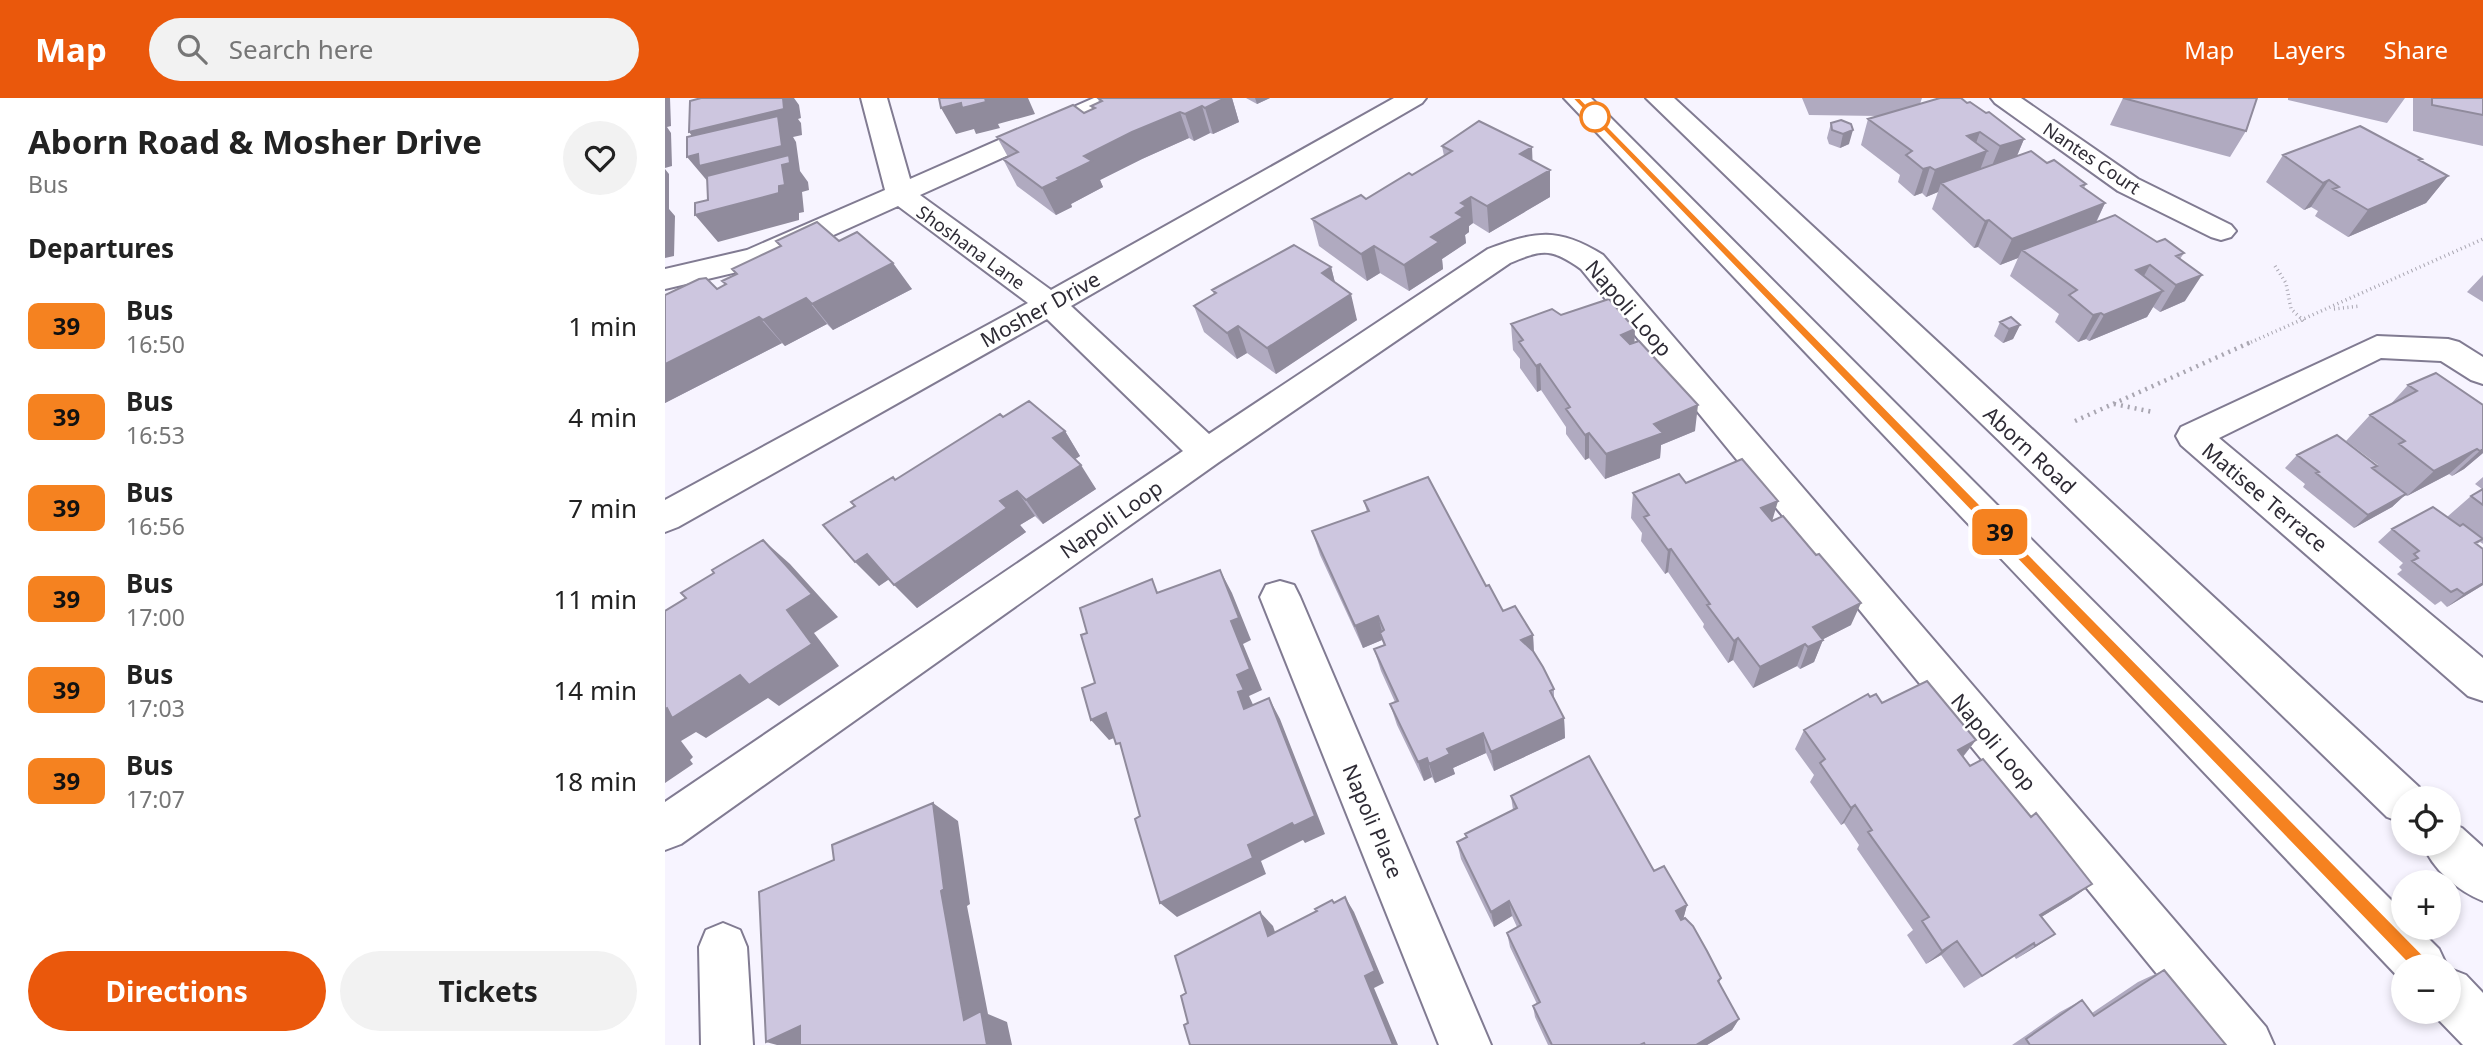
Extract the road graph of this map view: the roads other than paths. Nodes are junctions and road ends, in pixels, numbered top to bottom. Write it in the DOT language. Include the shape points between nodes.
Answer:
graph roads {
  1 [pos="874,98"];
  2 [pos="1115,98"];
  3 [pos="1413,98"];
  4 [pos="1658,98"];
  5 [pos="2004,98"];
  6 [pos="1574,101"];
  7 [pos="900,194"];
  8 [pos="2221,231"];
  9 [pos="665,279"];
  10 [pos="1049,304"];
  11 [pos="2483,372"];
  12 [pos="1207,453"];
  13 [pos="665,517"];
  14 [pos="1280,597"];
  15 [pos="2483,683"];
  16 [pos="2391,791"];
  17 [pos="665,828"];
  18 [pos="2459,856"];
  19 [pos="2483,878"];
  20 [pos="723,947"];
  21 [pos="2410,954"];
  22 [pos="2461,1006"];
  23 [pos="2483,1029"];
  24 [pos="727,1045"];
  25 [pos="1465,1045"];
  26 [pos="2248,1045"];
  1 -- 7 [label="main road, Shoshana Lane"];
  2 -- 7 [label="main road"];
  3 -- 10 [label="main road, Mosher Drive"];
  4 -- 16 [label="main road, Aborn Road"];
  5 -- 8 [label="main road, Nantes Court" via="2128,185"];
  6 -- 21 [label="main road"];
  7 -- 9 [label="main road" via="756,258"];
  7 -- 10 [label="main road, Shoshana Lane"];
  10 -- 12 [label="main road, Shoshana Lane"];
  10 -- 13 [label="main road, Mosher Drive"];
  11 -- 15 [label="main road, Matisee Terrace" via="2448,350 2377,347 2193,436"];
  12 -- 17 [label="main road, Napoli Loop"];
  12 -- 26 [label="main road, Napoli Loop" via="1499,256 1537,240 1566,244 1592,262"];
  14 -- 25 [label="main road, Napoli Place"];
  18 -- 19 [label="main road"];
  20 -- 24 [label="main road"];
  22 -- 23 [label="main road"];
}
